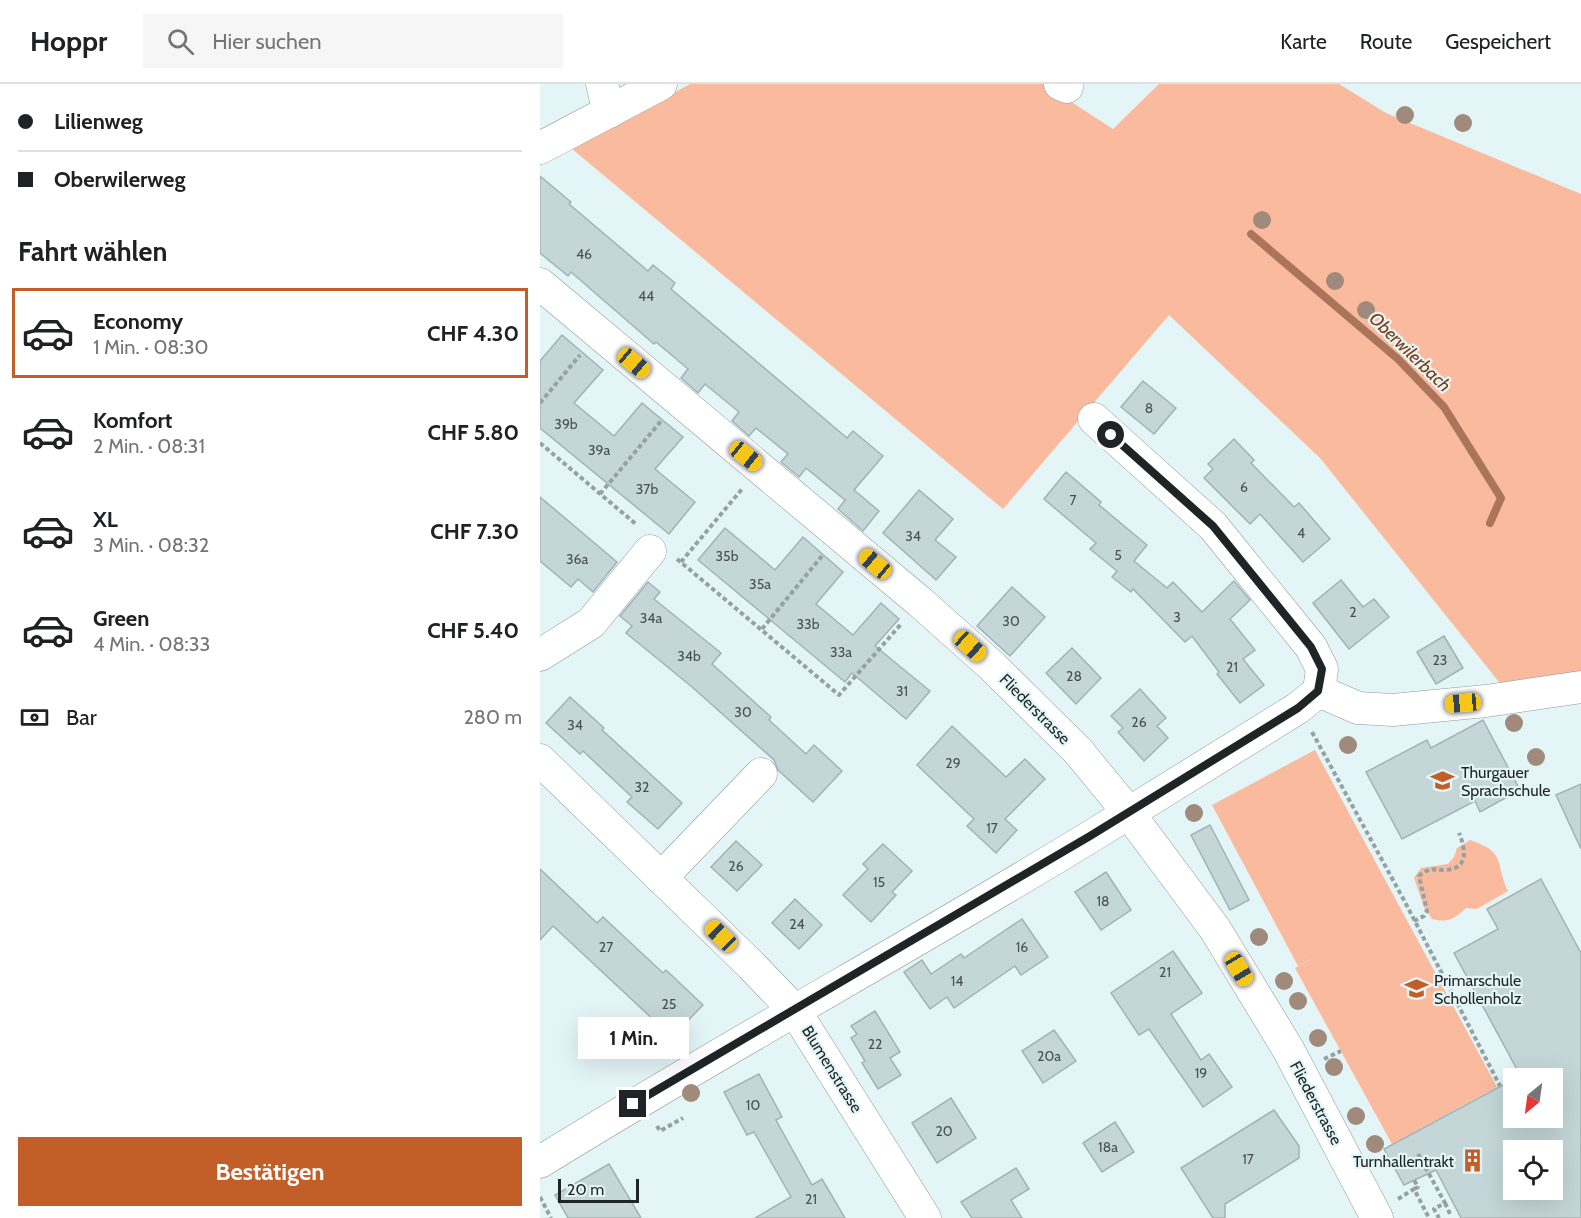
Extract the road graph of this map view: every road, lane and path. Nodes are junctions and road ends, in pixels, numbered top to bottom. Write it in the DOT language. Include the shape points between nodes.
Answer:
graph roads {
  1 [pos="661,84"];
  2 [pos="606,98"];
  3 [pos="540,148"];
  4 [pos="540,284"];
  5 [pos="598,333"];
  6 [pos="679,400"];
  7 [pos="540,403"];
  8 [pos="1094,419"];
  9 [pos="540,443"];
  10 [pos="760,468"];
  11 [pos="600,494"];
  12 [pos="840,534"];
  13 [pos="655,545"];
  14 [pos="681,562"];
  15 [pos="920,602"];
  16 [pos="762,629"];
  17 [pos="540,656"];
  18 [pos="1581,687"];
  19 [pos="1308,700"];
  20 [pos="540,760"];
  21 [pos="761,774"];
  22 [pos="1128,812"];
  23 [pos="1459,833"];
  24 [pos="661,878"];
  25 [pos="1405,902"];
  26 [pos="1399,906"];
  27 [pos="1414,921"];
  28 [pos="795,1011"];
  29 [pos="1500,1086"];
  30 [pos="1418,1154"];
  31 [pos="540,1162"];
  32 [pos="1414,1180"];
  33 [pos="1414,1189"];
  34 [pos="540,1197"];
  35 [pos="1444,1203"];
  36 [pos="1450,1214"];
  37 [pos="1376,1215"];
  38 [pos="551,1218"];
  39 [pos="924,1218"];
  40 [pos="1430,1218"];
  41 [pos="1439,1218"];
  1 -- 2 [label="street"];
  2 -- 3 [label="street"];
  4 -- 5 [label="street, Fliederstrasse"];
  5 -- 6 [label="street, Fliederstrasse"];
  5 -- 7 [label="path"];
  6 -- 10 [label="street, Fliederstrasse"];
  6 -- 11 [label="path"];
  8 -- 19 [label="street" via="1213,526 1311,647 1322,669"];
  9 -- 11 [label="path"];
  10 -- 12 [label="street, Fliederstrasse"];
  10 -- 14 [label="path"];
  11 -- 13 [label="path"];
  12 -- 15 [label="street, Fliederstrasse"];
  12 -- 16 [label="path"];
  13 -- 14 [label="path"];
  13 -- 17 [label="street" via="591,623"];
  14 -- 16 [label="path"];
  15 -- 16 [label="path" via="839,695"];
  15 -- 22 [label="street, Fliederstrasse" via="1078,750"];
  18 -- 19 [label="street" via="1393,710"];
  19 -- 22 [label="street"];
  19 -- 25 [label="path" via="1320,744"];
  20 -- 24 [label="street, Blumenstrasse"];
  21 -- 24 [label="street"];
  22 -- 28 [label="street"];
  22 -- 37 [label="street, Fliederstrasse" via="1215,928 1288,1049"];
  23 -- 27 [label="path" via="1466,850 1458,866 1425,870 1419,876 1427,911"];
  24 -- 28 [label="street, Blumenstrasse"];
  25 -- 26 [label="path"];
  25 -- 27 [label="path"];
  27 -- 29 [label="path"];
  28 -- 31 [label="street"];
  28 -- 39 [label="street, Blumenstrasse"];
  30 -- 35 [label="path"];
  32 -- 33 [label="path" via="1418,1187"];
  33 -- 37 [label="path"];
  33 -- 40 [label="path"];
  34 -- 38 [label="path"];
  35 -- 36 [label="path"];
  35 -- 41 [label="path" via="1434,1209"];
}
